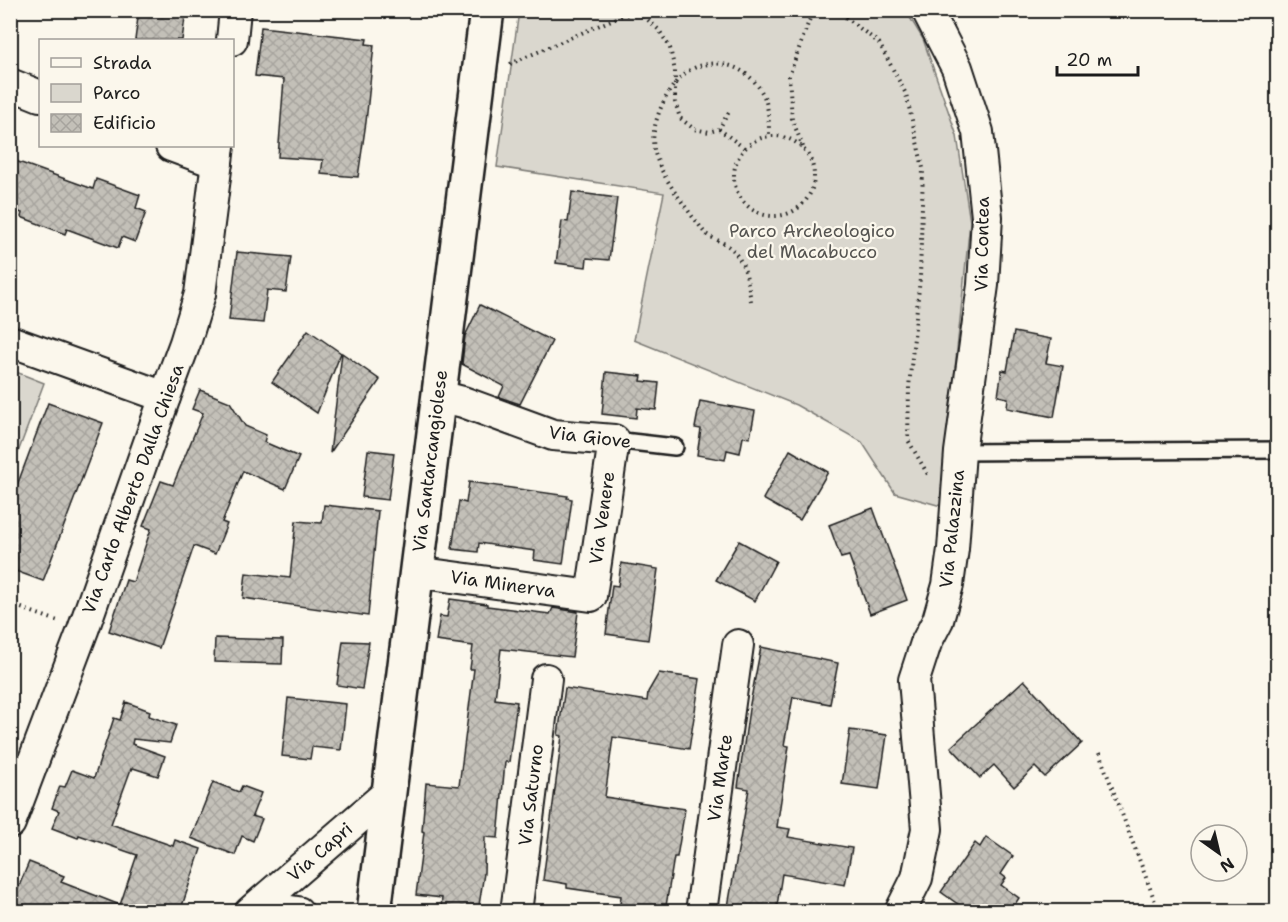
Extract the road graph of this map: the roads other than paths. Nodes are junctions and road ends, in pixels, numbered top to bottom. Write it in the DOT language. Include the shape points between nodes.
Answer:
graph roads {
  1 [pos="235,10"];
  2 [pos="487,10"];
  3 [pos="927,10"];
  4 [pos="232,39"];
  5 [pos="10,84"];
  6 [pos="39,96"];
  7 [pos="177,147"];
  8 [pos="218,154"];
  9 [pos="10,341"];
  10 [pos="439,396"];
  11 [pos="165,397"];
  12 [pos="614,440"];
  13 [pos="675,447"];
  14 [pos="1278,450"];
  15 [pos="960,452"];
  16 [pos="416,572"];
  17 [pos="591,596"];
  18 [pos="738,645"];
  19 [pos="546,679"];
  20 [pos="389,792"];
  21 [pos="10,823"];
  22 [pos="250,912"];
  23 [pos="263,912"];
  24 [pos="298,912"];
  25 [pos="374,912"];
  26 [pos="516,912"];
  27 [pos="701,912"];
  28 [pos="900,912"];
  1 -- 4 [label="street"];
  2 -- 10 [label="main road, Via Santarcangiolese"];
  3 -- 15 [label="street, Via Contea" via="957,68 978,132 987,217 983,285"];
  5 -- 6 [label="street"];
  7 -- 8 [label="street"];
  8 -- 11 [label="street, Via Carlo Alberto Dalla Chiesa" via="200,294"];
  9 -- 11 [label="street"];
  10 -- 12 [label="street, Via Giove" via="553,435"];
  10 -- 16 [label="main road, Via Santarcangiolese"];
  11 -- 21 [label="street, Via Carlo Alberto Dalla Chiesa"];
  12 -- 13 [label="lane, Via Giove"];
  12 -- 17 [label="street, Via Venere"];
  14 -- 15 [label="lane, Via Palazzina"];
  15 -- 28 [label="street, Via Palazzina" via="948,585 914,680 927,829 917,878"];
  16 -- 17 [label="street, Via Minerva"];
  16 -- 20 [label="main road, Via Santarcangiolese"];
  18 -- 27 [label="street, Via Marte"];
  19 -- 26 [label="street, Via Saturno"];
  20 -- 22 [label="street, Via Capri"];
  20 -- 25 [label="main road, Via Santarcangiolese"];
  23 -- 24 [label="street, Via Capri" via="269,908"];
}
